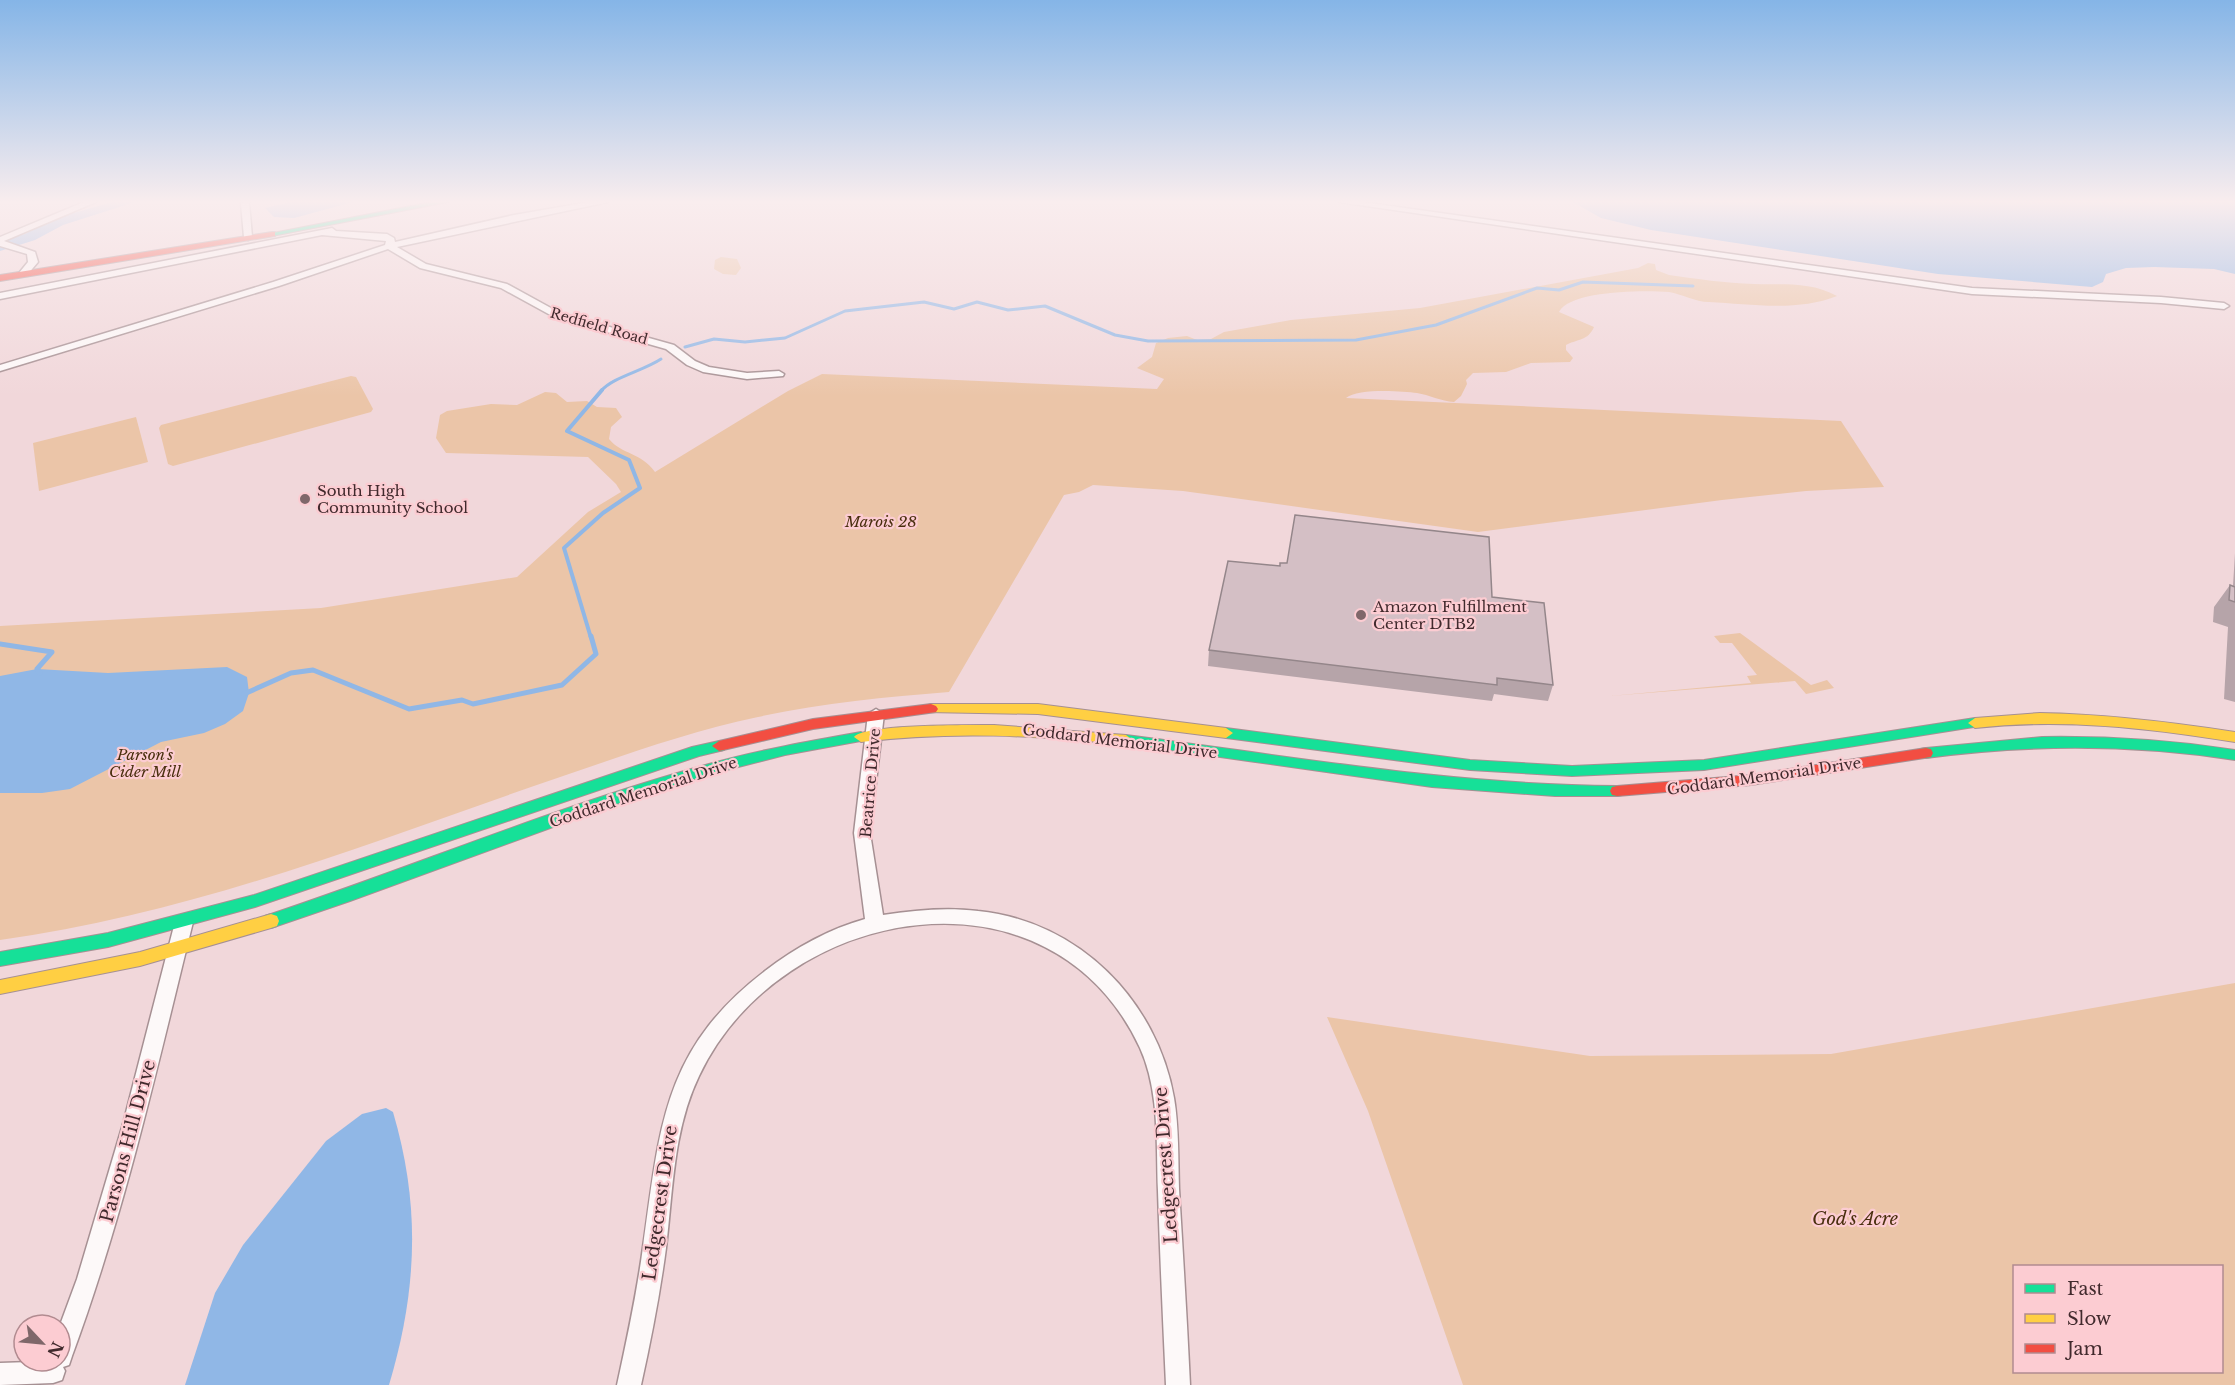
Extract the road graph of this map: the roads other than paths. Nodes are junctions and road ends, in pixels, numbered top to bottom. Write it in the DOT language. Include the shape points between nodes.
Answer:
graph roads {
  1 [pos="29,267"];
  2 [pos="64,267"];
  3 [pos="151,267"];
  4 [pos="328,267"];
  5 [pos="426,267"];
  6 [pos="1800,267"];
  7 [pos="24,273"];
  8 [pos="0,278"];
  9 [pos="0,296"];
  10 [pos="2224,306"];
  11 [pos="0,368"];
  12 [pos="779,374"];
  13 [pos="876,714"];
  14 [pos="874,734"];
  15 [pos="2235,737"];
  16 [pos="2235,755"];
  17 [pos="184,922"];
  18 [pos="875,924"];
  19 [pos="178,950"];
  20 [pos="0,959"];
  21 [pos="0,987"];
  22 [pos="72,1322"];
  23 [pos="15,1373"];
  24 [pos="0,1375"];
  25 [pos="629,1385"];
  26 [pos="1178,1385"];
  1 -- 7 [label="street"];
  2 -- 7 [label="main road"];
  3 -- 9 [label="street"];
  4 -- 11 [label="street"];
  5 -- 12 [label="street, Redfield Road" via="504,286 558,315 670,347 707,370 747,376"];
  6 -- 10 [label="street" via="1972,291 2148,298"];
  7 -- 8 [label="main road"];
  13 -- 14 [label="street, Beatrice Drive"];
  13 -- 15 [label="main road, Goddard Memorial Drive" via="959,707 1038,709 1470,765 1572,771 1704,765 1994,720 2095,719"];
  13 -- 17 [label="main road, Goddard Memorial Drive" via="767,733 697,751"];
  14 -- 16 [label="main road, Goddard Memorial Drive" via="984,728 1066,732 1435,782 1597,793 1689,789 2025,740 2130,742"];
  14 -- 18 [label="street, Beatrice Drive" via="862,833"];
  14 -- 19 [label="main road, Goddard Memorial Drive" via="770,752 674,779"];
  17 -- 19 [label="street, Parsons Hill Drive"];
  17 -- 20 [label="main road, Goddard Memorial Drive" via="80,946"];
  18 -- 25 [label="street, Ledgecrest Drive" via="804,955 748,996 727,1017 688,1077 665,1146 655,1247"];
  18 -- 26 [label="street, Ledgecrest Drive" via="911,917 969,917 1025,930 1056,942 1086,962 1129,1006 1156,1059 1164,1100"];
  19 -- 21 [label="main road, Goddard Memorial Drive" via="87,973"];
  19 -- 22 [label="street, Parsons Hill Drive" via="89,1279"];
  23 -- 24 [label="street"];
}
